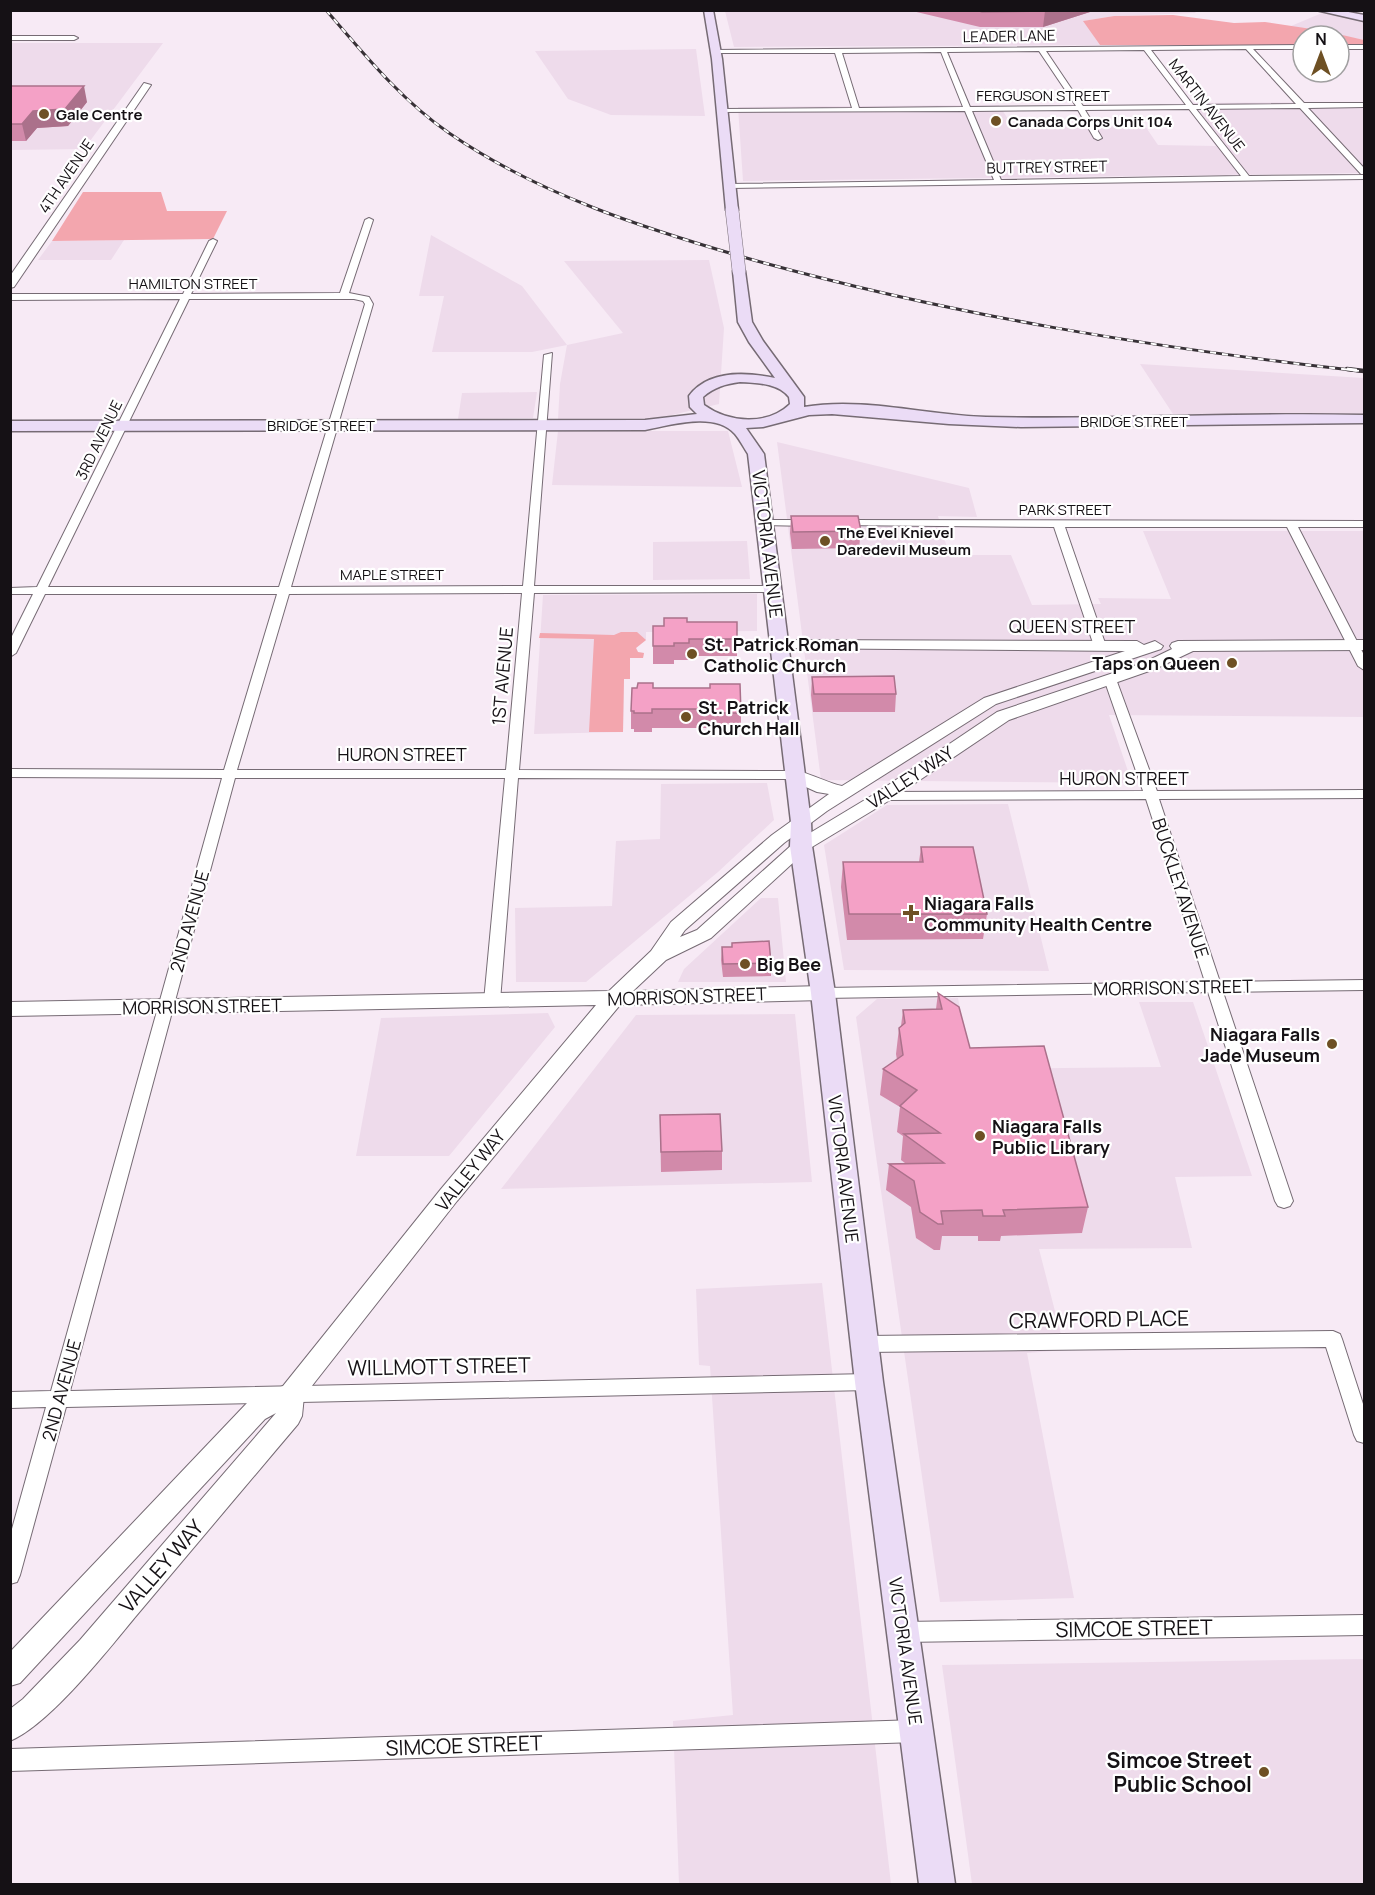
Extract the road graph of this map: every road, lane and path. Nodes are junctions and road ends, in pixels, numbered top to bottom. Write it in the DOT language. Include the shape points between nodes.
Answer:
graph roads {
  1 [pos="708,10"];
  2 [pos="1320,10"];
  3 [pos="1365,18"];
  4 [pos="74,38"];
  5 [pos="10,39"];
  6 [pos="1247,47"];
  7 [pos="1291,47"];
  8 [pos="1146,48"];
  9 [pos="1041,49"];
  10 [pos="943,50"];
  11 [pos="838,51"];
  12 [pos="716,52"];
  13 [pos="147,86"];
  14 [pos="1365,105"];
  15 [pos="1303,106"];
  16 [pos="1192,107"];
  17 [pos="1081,108"];
  18 [pos="968,109"];
  19 [pos="856,110"];
  20 [pos="722,111"];
  21 [pos="1098,138"];
  22 [pos="1365,172"];
  23 [pos="1365,177"];
  24 [pos="1246,178"];
  25 [pos="998,181"];
  26 [pos="730,186"];
  27 [pos="369,220"];
  28 [pos="213,241"];
  29 [pos="10,285"];
  30 [pos="344,296"];
  31 [pos="10,297"];
  32 [pos="186,297"];
  33 [pos="369,305"];
  34 [pos="759,346"];
  35 [pos="549,355"];
  36 [pos="740,378"];
  37 [pos="793,391"];
  38 [pos="695,402"];
  39 [pos="904,414"];
  40 [pos="780,417"];
  41 [pos="722,419"];
  42 [pos="1365,419"];
  43 [pos="631,423"];
  44 [pos="544,424"];
  45 [pos="334,425"];
  46 [pos="10,426"];
  47 [pos="124,426"];
  48 [pos="756,453"];
  49 [pos="766,523"];
  50 [pos="1059,524"];
  51 [pos="1291,524"];
  52 [pos="1365,524"];
  53 [pos="530,588"];
  54 [pos="774,589"];
  55 [pos="285,590"];
  56 [pos="10,591"];
  57 [pos="41,591"];
  58 [pos="780,645"];
  59 [pos="1359,645"];
  60 [pos="1100,646"];
  61 [pos="1155,646"];
  62 [pos="1190,646"];
  63 [pos="10,652"];
  64 [pos="1365,666"];
  65 [pos="1110,679"];
  66 [pos="10,772"];
  67 [pos="230,772"];
  68 [pos="513,773"];
  69 [pos="794,775"];
  70 [pos="847,792"];
  71 [pos="1365,794"];
  72 [pos="884,796"];
  73 [pos="1151,796"];
  74 [pos="801,822"];
  75 [pos="801,846"];
  76 [pos="658,956"];
  77 [pos="1365,985"];
  78 [pos="1214,987"];
  79 [pos="823,993"];
  80 [pos="614,998"];
  81 [pos="492,1001"];
  82 [pos="166,1007"];
  83 [pos="10,1009"];
  84 [pos="1284,1201"];
  85 [pos="866,1344"];
  86 [pos="869,1382"];
  87 [pos="292,1393"];
  88 [pos="10,1400"];
  89 [pos="58,1400"];
  90 [pos="1365,1435"];
  91 [pos="10,1575"];
  92 [pos="1365,1625"];
  93 [pos="903,1632"];
  94 [pos="10,1673"];
  95 [pos="10,1727"];
  96 [pos="917,1731"];
  97 [pos="10,1760"];
  98 [pos="937,1884"];
  1 -- 12 [label="main road"];
  2 -- 3 [label="main road"];
  4 -- 5 [label="street"];
  6 -- 7 [label="street, LEADER LANE"];
  6 -- 8 [label="street, LEADER LANE"];
  6 -- 15 [label="street"];
  8 -- 9 [label="street, LEADER LANE"];
  8 -- 16 [label="street, MARTIN AVENUE"];
  9 -- 10 [label="street, LEADER LANE"];
  9 -- 17 [label="street"];
  10 -- 11 [label="street, LEADER LANE"];
  10 -- 18 [label="street"];
  11 -- 12 [label="street, LEADER LANE"];
  11 -- 19 [label="street"];
  12 -- 20 [label="main road"];
  13 -- 29 [label="street, 4TH AVENUE"];
  14 -- 15 [label="street, FERGUSON STREET"];
  15 -- 16 [label="street, FERGUSON STREET"];
  15 -- 22 [label="street"];
  16 -- 17 [label="street, FERGUSON STREET"];
  16 -- 24 [label="street, MARTIN AVENUE"];
  17 -- 18 [label="street, FERGUSON STREET"];
  17 -- 21 [label="street"];
  18 -- 19 [label="street, FERGUSON STREET"];
  18 -- 25 [label="street"];
  19 -- 20 [label="street, FERGUSON STREET"];
  20 -- 26 [label="main road"];
  23 -- 24 [label="street, BUTTREY STREET"];
  24 -- 25 [label="street, BUTTREY STREET"];
  25 -- 26 [label="street, BUTTREY STREET"];
  26 -- 34 [label="main road, bridge" via="745,322"];
  27 -- 30 [label="street"];
  28 -- 32 [label="street, 3RD AVENUE"];
  30 -- 32 [label="street, HAMILTON STREET"];
  30 -- 33 [label="street, HAMILTON STREET" via="363,297"];
  31 -- 32 [label="street, HAMILTON STREET"];
  32 -- 47 [label="street, 3RD AVENUE"];
  33 -- 45 [label="street, 2ND AVENUE"];
  34 -- 36 [label="main road" via="758,367"];
  34 -- 37 [label="main road"];
  35 -- 44 [label="street, 1ST AVENUE"];
  36 -- 37 [label="main road, BRIDGE STREET" via="769,381"];
  36 -- 38 [label="main road, BRIDGE STREET" via="701,389"];
  37 -- 39 [label="main road, BRIDGE STREET" via="820,401"];
  37 -- 40 [label="main road, VICTORIA AVENUE" via="798,405"];
  38 -- 41 [label="main road, VICTORIA AVENUE" via="702,411"];
  38 -- 43 [label="main road, BRIDGE STREET" via="673,416"];
  39 -- 40 [label="main road, BRIDGE STREET" via="837,410"];
  39 -- 42 [label="main road, BRIDGE STREET" via="1016,422"];
  40 -- 41 [label="main road, BRIDGE STREET" via="751,423"];
  40 -- 48 [label="main road, VICTORIA AVENUE" via="762,430"];
  41 -- 43 [label="main road, BRIDGE STREET" via="691,418 657,425"];
  41 -- 48 [label="main road, VICTORIA AVENUE" via="741,430"];
  43 -- 44 [label="main road, BRIDGE STREET"];
  44 -- 45 [label="main road, BRIDGE STREET"];
  44 -- 53 [label="street, 1ST AVENUE"];
  45 -- 47 [label="main road, BRIDGE STREET"];
  45 -- 55 [label="street, 2ND AVENUE"];
  46 -- 47 [label="main road, BRIDGE STREET"];
  47 -- 57 [label="street, 3RD AVENUE"];
  48 -- 49 [label="main road, VICTORIA AVENUE"];
  49 -- 50 [label="street, PARK STREET"];
  49 -- 54 [label="main road, VICTORIA AVENUE"];
  50 -- 51 [label="street, PARK STREET"];
  50 -- 60 [label="street"];
  51 -- 52 [label="street, PARK STREET"];
  51 -- 59 [label="street"];
  53 -- 54 [label="street, MAPLE STREET"];
  53 -- 55 [label="street, MAPLE STREET"];
  53 -- 68 [label="street, 1ST AVENUE"];
  54 -- 58 [label="main road, VICTORIA AVENUE"];
  55 -- 57 [label="street, MAPLE STREET"];
  55 -- 67 [label="street, 2ND AVENUE"];
  56 -- 57 [label="street, MAPLE STREET"];
  57 -- 63 [label="street, 3RD AVENUE"];
  58 -- 60 [label="street, QUEEN STREET"];
  58 -- 69 [label="main road, VICTORIA AVENUE"];
  59 -- 62 [label="street, QUEEN STREET"];
  59 -- 64 [label="street"];
  60 -- 61 [label="street, QUEEN STREET"];
  61 -- 62 [label="street, QUEEN STREET"];
  61 -- 70 [label="street, VALLEY WAY" via="990,701"];
  62 -- 65 [label="street, VALLEY WAY"];
  65 -- 72 [label="street, VALLEY WAY" via="1003,716"];
  65 -- 73 [label="street, BUCKLEY AVENUE"];
  66 -- 67 [label="street, HURON STREET"];
  67 -- 68 [label="street, HURON STREET"];
  67 -- 82 [label="street, 2ND AVENUE"];
  68 -- 69 [label="street, HURON STREET"];
  68 -- 81 [label="street, 1ST AVENUE"];
  69 -- 70 [label="street" via="823,788"];
  69 -- 74 [label="main road, VICTORIA AVENUE"];
  70 -- 74 [label="street, VALLEY WAY"];
  71 -- 73 [label="street, HURON STREET"];
  72 -- 73 [label="street, HURON STREET"];
  72 -- 75 [label="street, VALLEY WAY"];
  73 -- 78 [label="street, BUCKLEY AVENUE"];
  74 -- 75 [label="main road, VICTORIA AVENUE"];
  74 -- 76 [label="street, VALLEY WAY" via="678,926"];
  75 -- 76 [label="street, VALLEY WAY" via="704,934"];
  75 -- 79 [label="main road, VICTORIA AVENUE"];
  76 -- 80 [label="street, VALLEY WAY"];
  77 -- 78 [label="street, MORRISON STREET"];
  78 -- 79 [label="street, MORRISON STREET"];
  78 -- 84 [label="street, BUCKLEY AVENUE"];
  79 -- 80 [label="street, MORRISON STREET"];
  79 -- 85 [label="main road, VICTORIA AVENUE"];
  80 -- 81 [label="street, MORRISON STREET"];
  80 -- 87 [label="street, VALLEY WAY" via="449,1195"];
  81 -- 82 [label="street, MORRISON STREET"];
  82 -- 83 [label="street, MORRISON STREET"];
  82 -- 89 [label="street, 2ND AVENUE"];
  85 -- 86 [label="main road, VICTORIA AVENUE"];
  85 -- 90 [label="street, CRAWFORD PLACE" via="1333,1339"];
  86 -- 87 [label="street, WILLMOTT STREET"];
  86 -- 93 [label="main road, VICTORIA AVENUE"];
  87 -- 89 [label="street, WILLMOTT STREET"];
  87 -- 94 [label="street, VALLEY WAY" via="256,1411"];
  87 -- 95 [label="street, VALLEY WAY" via="289,1416 90,1649 33,1709"];
  88 -- 89 [label="street, WILLMOTT STREET"];
  89 -- 91 [label="street, 2ND AVENUE"];
  92 -- 93 [label="street, SIMCOE STREET"];
  93 -- 96 [label="main road, VICTORIA AVENUE"];
  96 -- 97 [label="street, SIMCOE STREET"];
  96 -- 98 [label="main road, VICTORIA AVENUE"];
}
